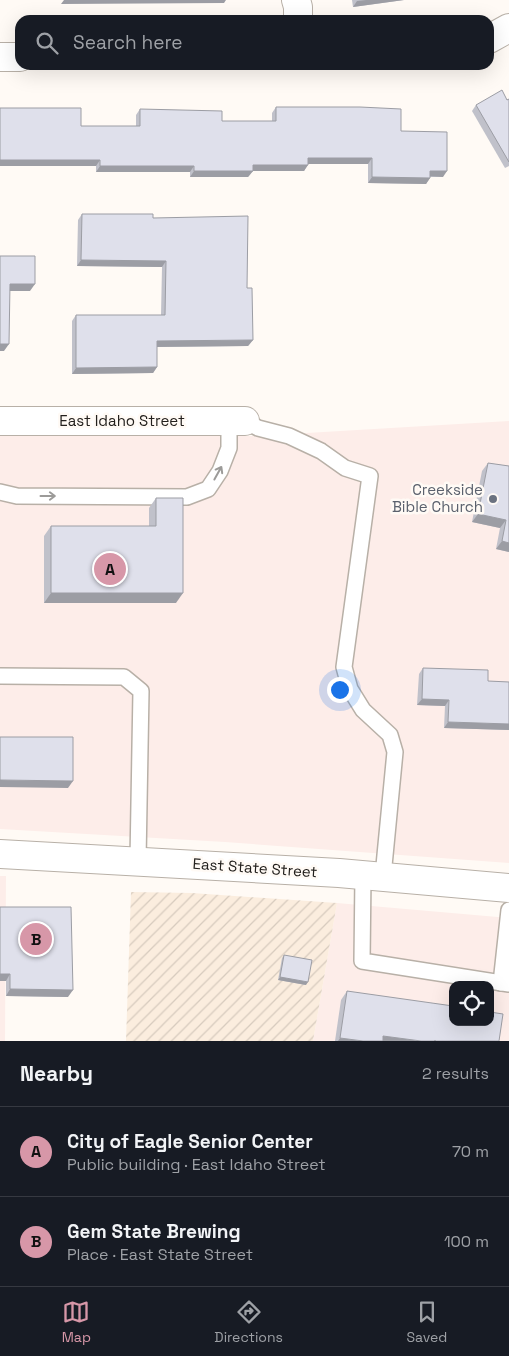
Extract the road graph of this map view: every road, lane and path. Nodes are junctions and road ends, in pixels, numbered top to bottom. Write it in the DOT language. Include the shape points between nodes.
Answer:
graph roads {
  1 [pos="296,0"];
  2 [pos="298,15"];
  3 [pos="509,28"];
  4 [pos="494,36"];
  5 [pos="0,57"];
  6 [pos="15,57"];
  7 [pos="0,422"];
  8 [pos="237,422"];
  9 [pos="0,492"];
  10 [pos="0,676"];
  11 [pos="0,854"];
  12 [pos="138,860"];
  13 [pos="373,875"];
  14 [pos="509,888"];
  15 [pos="509,910"];
  16 [pos="505,984"];
  1 -- 2 [label="main road"];
  3 -- 4 [label="main road"];
  5 -- 6 [label="main road"];
  7 -- 8 [label="main road, East Idaho Street"];
  9 -- 8 [label="lane, one-way" via="17,496 187,497 208,488 220,471"];
  8 -- 13 [label="lane" via="289,436 321,451 345,468 370,476 344,667 350,689 363,710 390,735 395,752"];
  10 -- 12 [label="lane" via="124,677 141,691"];
  11 -- 12 [label="main road, East State Street"];
  12 -- 13 [label="main road, East State Street"];
  13 -- 14 [label="main road, East State Street"];
  13 -- 16 [label="lane" via="362,961"];
  15 -- 16 [label="lane"];
}
